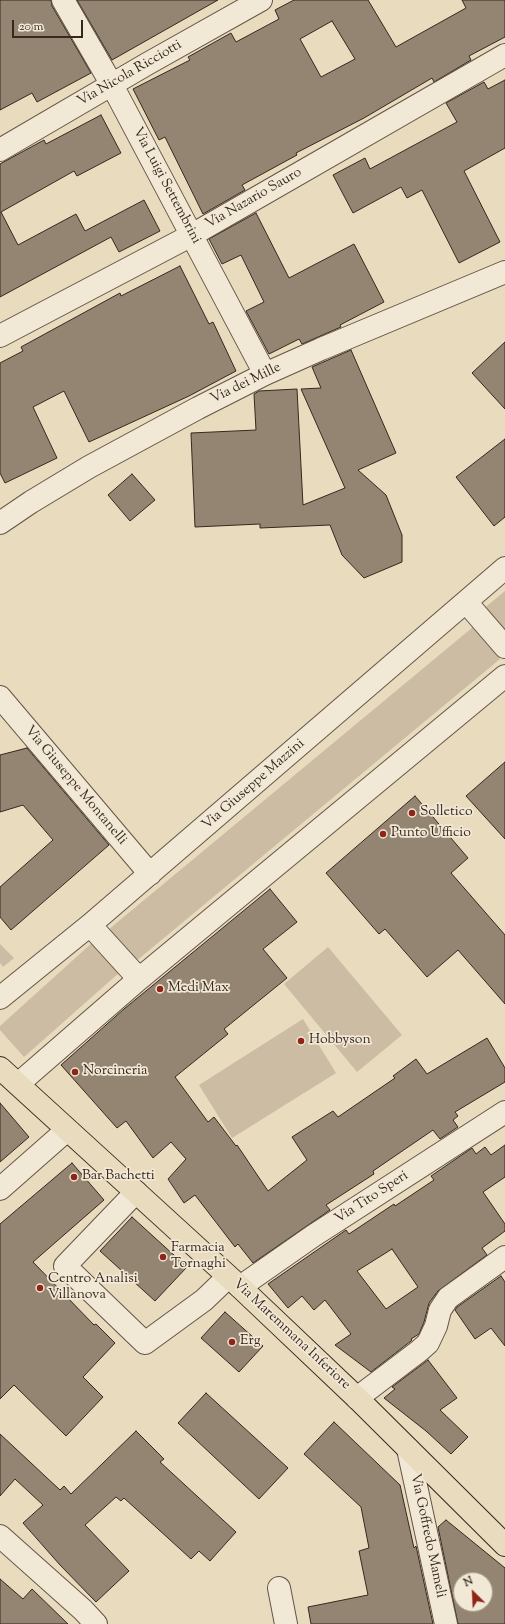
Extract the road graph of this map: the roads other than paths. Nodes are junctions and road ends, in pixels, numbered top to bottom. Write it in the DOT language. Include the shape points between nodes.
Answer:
graph roads {
  1 [pos="64,0"];
  2 [pos="261,0"];
  3 [pos="505,55"];
  4 [pos="112,85"];
  5 [pos="0,150"];
  6 [pos="192,235"];
  7 [pos="505,272"];
  8 [pos="0,336"];
  9 [pos="265,374"];
  10 [pos="0,523"];
  11 [pos="505,568"];
  12 [pos="466,602"];
  13 [pos="505,647"];
  14 [pos="505,676"];
  15 [pos="0,698"];
  16 [pos="150,874"];
  17 [pos="90,925"];
  18 [pos="139,979"];
  19 [pos="0,998"];
  20 [pos="0,1068"];
  21 [pos="18,1084"];
  22 [pos="505,1112"];
  23 [pos="68,1130"];
  24 [pos="0,1189"];
  25 [pos="136,1192"];
  26 [pos="505,1257"];
  27 [pos="234,1282"];
  28 [pos="358,1398"];
  29 [pos="408,1449"];
  30 [pos="0,1536"];
  31 [pos="505,1544"];
  32 [pos="279,1588"];
  33 [pos="96,1624"];
  34 [pos="286,1624"];
  35 [pos="446,1624"];
  1 -- 4 [label="street, Via Luigi Settembrini"];
  2 -- 4 [label="street, Via Nicola Ricciotti"];
  3 -- 6 [label="street, Via Nazario Sauro"];
  4 -- 5 [label="street, Via Nicola Ricciotti"];
  4 -- 6 [label="street, Via Luigi Settembrini"];
  6 -- 8 [label="street, Via Nazario Sauro"];
  6 -- 9 [label="street, Via Luigi Settembrini"];
  7 -- 9 [label="street, Via dei Mille"];
  9 -- 10 [label="street, Via dei Mille" via="89,467"];
  11 -- 12 [label="street, Via Giuseppe Mazzini"];
  12 -- 13 [label="street"];
  12 -- 16 [label="street, Via Giuseppe Mazzini"];
  14 -- 18 [label="street"];
  15 -- 16 [label="street, Via Giuseppe Montanelli"];
  16 -- 17 [label="street, Via Giuseppe Mazzini"];
  17 -- 18 [label="street"];
  17 -- 19 [label="street, Via Giuseppe Mazzini"];
  18 -- 21 [label="street"];
  20 -- 21 [label="main road, Via Maremmana Inferiore"];
  21 -- 23 [label="main road, Via Maremmana Inferiore"];
  22 -- 27 [label="street, Via Tito Speri" via="313,1236"];
  23 -- 24 [label="street"];
  23 -- 25 [label="main road, Via Maremmana Inferiore"];
  25 -- 27 [label="main road, Via Maremmana Inferiore"];
  25 -- 27 [label="street, Via Tito Speri" via="65,1266 145,1343 204,1300"];
  26 -- 28 [label="street" via="448,1298 440,1310 428,1343"];
  27 -- 28 [label="main road, Via Maremmana Inferiore"];
  28 -- 29 [label="main road, Via Maremmana Inferiore"];
  29 -- 31 [label="main road, Via Maremmana Inferiore"];
  29 -- 35 [label="street, Via Goffredo Mameli"];
  30 -- 33 [label="street"];
  32 -- 34 [label="street"];
}
